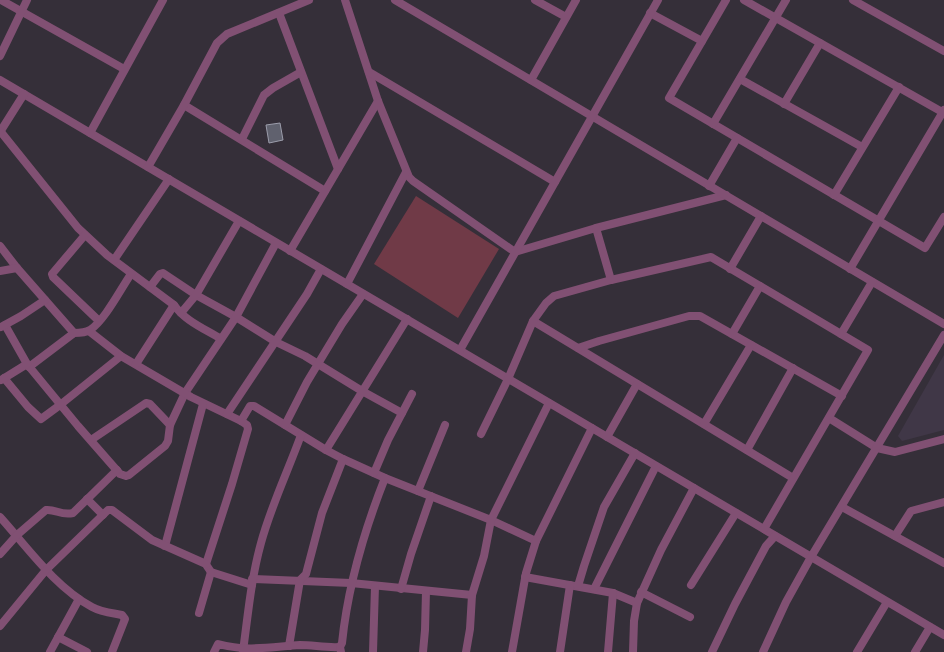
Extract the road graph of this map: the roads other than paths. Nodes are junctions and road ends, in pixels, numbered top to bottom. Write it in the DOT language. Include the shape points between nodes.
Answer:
graph roads {
  1 [pos="1,0"];
  2 [pos="28,0"];
  3 [pos="163,0"];
  4 [pos="309,0"];
  5 [pos="345,0"];
  6 [pos="395,0"];
  7 [pos="535,0"];
  8 [pos="576,0"];
  9 [pos="658,0"];
  10 [pos="726,0"];
  11 [pos="744,0"];
  12 [pos="786,0"];
  13 [pos="853,0"];
  14 [pos="22,11"];
  15 [pos="279,13"];
  16 [pos="650,13"];
  17 [pos="566,17"];
  18 [pos="776,18"];
  19 [pos="702,41"];
  20 [pos="820,42"];
  21 [pos="944,51"];
  22 [pos="0,56"];
  23 [pos="124,70"];
  24 [pos="301,72"];
  25 [pos="369,72"];
  26 [pos="740,79"];
  27 [pos="0,80"];
  28 [pos="531,80"];
  29 [pos="899,87"];
  30 [pos="24,94"];
  31 [pos="378,101"];
  32 [pos="784,104"];
  33 [pos="184,105"];
  34 [pos="944,111"];
  35 [pos="592,116"];
  36 [pos="713,124"];
  37 [pos="1,132"];
  38 [pos="90,133"];
  39 [pos="737,138"];
  40 [pos="242,139"];
  41 [pos="862,147"];
  42 [pos="148,167"];
  43 [pos="338,169"];
  44 [pos="406,172"];
  45 [pos="169,179"];
  46 [pos="555,182"];
  47 [pos="709,186"];
  48 [pos="325,191"];
  49 [pos="726,195"];
  50 [pos="834,195"];
  51 [pos="761,216"];
  52 [pos="944,217"];
  53 [pos="239,220"];
  54 [pos="879,221"];
  55 [pos="596,228"];
  56 [pos="85,235"];
  57 [pos="276,243"];
  58 [pos="0,246"];
  59 [pos="290,251"];
  60 [pos="515,252"];
  61 [pos="114,260"];
  62 [pos="17,268"];
  63 [pos="321,269"];
  64 [pos="730,269"];
  65 [pos="850,269"];
  66 [pos="0,271"];
  67 [pos="131,274"];
  68 [pos="611,280"];
  69 [pos="872,282"];
  70 [pos="347,284"];
  71 [pos="760,286"];
  72 [pos="150,287"];
  73 [pos="363,294"];
  74 [pos="196,295"];
  75 [pos="45,300"];
  76 [pos="174,305"];
  77 [pos="181,313"];
  78 [pos="236,317"];
  79 [pos="407,319"];
  80 [pos="99,321"];
  81 [pos="533,321"];
  82 [pos="944,324"];
  83 [pos="2,326"];
  84 [pos="89,331"];
  85 [pos="74,333"];
  86 [pos="732,334"];
  87 [pos="841,334"];
  88 [pos="944,335"];
  89 [pos="221,339"];
  90 [pos="276,342"];
  91 [pos="751,345"];
  92 [pos="578,348"];
  93 [pos="460,350"];
  94 [pos="121,356"];
  95 [pos="136,364"];
  96 [pos="319,364"];
  97 [pos="28,365"];
  98 [pos="793,368"];
  99 [pos="2,379"];
  100 [pos="508,379"];
  101 [pos="637,384"];
  102 [pos="362,391"];
  103 [pos="185,394"];
  104 [pos="412,394"];
  105 [pos="842,396"];
  106 [pos="549,403"];
  107 [pos="203,404"];
  108 [pos="60,406"];
  109 [pos="402,413"];
  110 [pos="227,414"];
  111 [pos="829,418"];
  112 [pos="242,420"];
  113 [pos="704,424"];
  114 [pos="170,425"];
  115 [pos="285,425"];
  116 [pos="445,425"];
  117 [pos="592,428"];
  118 [pos="481,434"];
  119 [pos="301,435"];
  120 [pos="607,437"];
  121 [pos="944,439"];
  122 [pos="91,440"];
  123 [pos="877,448"];
  124 [pos="326,450"];
  125 [pos="747,450"];
  126 [pos="635,453"];
  127 [pos="343,459"];
  128 [pos="656,466"];
  129 [pos="116,470"];
  130 [pos="374,473"];
  131 [pos="385,478"];
  132 [pos="793,478"];
  133 [pos="694,488"];
  134 [pos="418,491"];
  135 [pos="431,496"];
  136 [pos="87,500"];
  137 [pos="944,502"];
  138 [pos="842,507"];
  139 [pos="736,513"];
  140 [pos="103,515"];
  141 [pos="0,517"];
  142 [pos="491,520"];
  143 [pos="764,529"];
  144 [pos="17,535"];
  145 [pos="775,536"];
  146 [pos="895,536"];
  147 [pos="536,541"];
  148 [pos="165,546"];
  149 [pos="0,554"];
  150 [pos="812,557"];
  151 [pos="943,561"];
  152 [pos="206,564"];
  153 [pos="46,570"];
  154 [pos="211,572"];
  155 [pos="525,577"];
  156 [pos="300,580"];
  157 [pos="252,582"];
  158 [pos="351,583"];
  159 [pos="574,585"];
  160 [pos="691,585"];
  161 [pos="375,586"];
  162 [pos="401,588"];
  163 [pos="594,589"];
  164 [pos="426,591"];
  165 [pos="641,592"];
  166 [pos="613,593"];
  167 [pos="472,595"];
  168 [pos="79,598"];
  169 [pos="887,602"];
  170 [pos="637,603"];
  171 [pos="199,613"];
  172 [pos="690,617"];
  173 [pos="0,626"];
  174 [pos="930,627"];
  175 [pos="944,635"];
  176 [pos="58,637"];
  177 [pos="289,646"];
  178 [pos="340,649"];
  179 [pos="50,652"];
  180 [pos="87,652"];
  181 [pos="112,652"];
  182 [pos="214,652"];
  183 [pos="243,652"];
  184 [pos="256,652"];
  185 [pos="374,652"];
  186 [pos="423,652"];
  187 [pos="466,652"];
  188 [pos="512,652"];
  189 [pos="560,652"];
  190 [pos="608,652"];
  191 [pos="633,652"];
  192 [pos="712,652"];
  193 [pos="763,652"];
  194 [pos="857,652"];
  195 [pos="915,652"];
  1 -- 14 [label="street"];
  2 -- 14 [label="street"];
  3 -- 23 [label="street"];
  4 -- 15 [label="street"];
  5 -- 25 [label="street"];
  6 -- 28 [label="street"];
  7 -- 17 [label="street"];
  8 -- 17 [label="street"];
  9 -- 16 [label="street"];
  10 -- 19 [label="street"];
  11 -- 18 [label="street"];
  12 -- 18 [label="street"];
  13 -- 21 [label="street"];
  14 -- 22 [label="street"];
  14 -- 23 [label="street"];
  15 -- 24 [label="street"];
  15 -- 33 [label="street" via="221,38"];
  16 -- 19 [label="street"];
  16 -- 35 [label="street"];
  17 -- 28 [label="street"];
  18 -- 20 [label="street"];
  18 -- 26 [label="street"];
  19 -- 36 [label="street" via="669,98"];
  20 -- 29 [label="street"];
  20 -- 32 [label="street"];
  23 -- 38 [label="street"];
  24 -- 40 [label="street" via="264,96"];
  24 -- 43 [label="street"];
  25 -- 31 [label="street"];
  25 -- 46 [label="street"];
  26 -- 32 [label="street"];
  26 -- 36 [label="street"];
  27 -- 30 [label="street"];
  28 -- 35 [label="street"];
  29 -- 34 [label="street"];
  29 -- 41 [label="street"];
  30 -- 37 [label="street"];
  30 -- 38 [label="street"];
  31 -- 43 [label="street"];
  31 -- 44 [label="street"];
  32 -- 41 [label="street"];
  33 -- 40 [label="street"];
  33 -- 42 [label="street"];
  34 -- 54 [label="street"];
  35 -- 46 [label="street"];
  35 -- 47 [label="street"];
  36 -- 39 [label="street"];
  37 -- 56 [label="street"];
  38 -- 42 [label="street"];
  39 -- 47 [label="street"];
  39 -- 50 [label="street"];
  40 -- 48 [label="street"];
  41 -- 50 [label="street"];
  42 -- 45 [label="street"];
  43 -- 48 [label="street"];
  44 -- 60 [label="street" via="413,181"];
  44 -- 70 [label="street"];
  45 -- 53 [label="street"];
  45 -- 61 [label="street"];
  46 -- 60 [label="street"];
  47 -- 49 [label="street"];
  48 -- 59 [label="street"];
  49 -- 51 [label="street"];
  49 -- 55 [label="street"];
  50 -- 54 [label="street"];
  51 -- 64 [label="street"];
  51 -- 65 [label="street"];
  52 -- 54 [label="street" via="925,248"];
  53 -- 57 [label="street"];
  53 -- 74 [label="street"];
  54 -- 65 [label="street"];
  55 -- 60 [label="street"];
  55 -- 68 [label="street"];
  56 -- 61 [label="street"];
  56 -- 80 [label="street" via="52,274"];
  57 -- 59 [label="street"];
  57 -- 78 [label="street"];
  58 -- 62 [label="street"];
  59 -- 63 [label="street"];
  60 -- 93 [label="street"];
  61 -- 67 [label="street"];
  62 -- 66 [label="street"];
  62 -- 75 [label="street"];
  63 -- 70 [label="street"];
  63 -- 90 [label="street"];
  64 -- 68 [label="street" via="711,257"];
  64 -- 71 [label="street"];
  65 -- 69 [label="street"];
  67 -- 72 [label="street"];
  67 -- 80 [label="street"];
  68 -- 81 [label="street" via="554,296"];
  69 -- 82 [label="street"];
  69 -- 87 [label="street"];
  70 -- 73 [label="street"];
  71 -- 86 [label="street"];
  71 -- 87 [label="street"];
  72 -- 74 [label="street" via="163,273"];
  72 -- 76 [label="street"];
  73 -- 79 [label="street"];
  73 -- 96 [label="street"];
  74 -- 77 [label="street"];
  74 -- 78 [label="street"];
  75 -- 83 [label="street"];
  75 -- 85 [label="street"];
  76 -- 77 [label="street"];
  76 -- 95 [label="street"];
  77 -- 89 [label="street"];
  78 -- 89 [label="street"];
  78 -- 90 [label="street"];
  79 -- 93 [label="street"];
  79 -- 102 [label="street"];
  80 -- 84 [label="street"];
  81 -- 92 [label="street"];
  81 -- 100 [label="street"];
  83 -- 97 [label="street"];
  84 -- 85 [label="street"];
  84 -- 94 [label="street"];
  85 -- 97 [label="street"];
  86 -- 91 [label="street"];
  86 -- 92 [label="street" via="700,316 689,316"];
  87 -- 105 [label="street" via="868,350"];
  88 -- 123 [label="street"];
  89 -- 103 [label="street"];
  90 -- 96 [label="street"];
  90 -- 110 [label="street"];
  91 -- 98 [label="street"];
  91 -- 113 [label="street"];
  92 -- 101 [label="street"];
  93 -- 100 [label="street"];
  94 -- 95 [label="street"];
  94 -- 108 [label="street"];
  95 -- 103 [label="street"];
  96 -- 102 [label="street"];
  96 -- 115 [label="street"];
  97 -- 99 [label="street"];
  97 -- 108 [label="street"];
  98 -- 105 [label="street"];
  98 -- 125 [label="street"];
  99 -- 108 [label="street" via="41,419"];
  100 -- 106 [label="street"];
  100 -- 118 [label="street"];
  101 -- 113 [label="street"];
  101 -- 120 [label="street"];
  102 -- 109 [label="street"];
  102 -- 124 [label="street"];
  103 -- 107 [label="street"];
  103 -- 114 [label="street"];
  104 -- 109 [label="street"];
  105 -- 111 [label="street"];
  106 -- 117 [label="street"];
  106 -- 142 [label="street"];
  107 -- 110 [label="street"];
  107 -- 148 [label="street"];
  108 -- 122 [label="street"];
  109 -- 130 [label="street"];
  110 -- 112 [label="street"];
  111 -- 123 [label="street"];
  111 -- 132 [label="street"];
  112 -- 115 [label="street" via="250,406 253,406"];
  112 -- 152 [label="street" via="248,429"];
  113 -- 125 [label="street"];
  114 -- 122 [label="street" via="146,403"];
  114 -- 129 [label="street" via="168,441 159,452 129,475 123,475"];
  115 -- 119 [label="street"];
  116 -- 134 [label="street"];
  117 -- 120 [label="street"];
  117 -- 147 [label="street"];
  119 -- 124 [label="street"];
  119 -- 157 [label="street" via="275,499"];
  120 -- 126 [label="street"];
  121 -- 123 [label="street" via="895,452"];
  122 -- 129 [label="street"];
  123 -- 138 [label="street"];
  124 -- 127 [label="street"];
  125 -- 132 [label="street"];
  126 -- 128 [label="street"];
  126 -- 159 [label="street" via="604,507 584,566"];
  127 -- 130 [label="street"];
  127 -- 156 [label="street" via="322,513 306,574"];
  128 -- 133 [label="street"];
  128 -- 163 [label="street"];
  129 -- 136 [label="street"];
  130 -- 131 [label="street"];
  131 -- 134 [label="street"];
  131 -- 158 [label="street" via="368,522"];
  132 -- 143 [label="street"];
  133 -- 139 [label="street"];
  133 -- 165 [label="street"];
  134 -- 135 [label="street"];
  135 -- 142 [label="street"];
  135 -- 162 [label="street"];
  136 -- 140 [label="street"];
  136 -- 144 [label="street" via="73,513 46,510"];
  137 -- 146 [label="street" via="911,511"];
  138 -- 146 [label="street"];
  138 -- 150 [label="street"];
  139 -- 143 [label="street"];
  139 -- 160 [label="street"];
  140 -- 148 [label="street" via="112,510"];
  140 -- 153 [label="street"];
  141 -- 144 [label="street"];
  142 -- 147 [label="street"];
  142 -- 167 [label="street" via="484,556"];
  143 -- 145 [label="street"];
  144 -- 149 [label="street"];
  144 -- 153 [label="street"];
  145 -- 150 [label="street"];
  145 -- 192 [label="street" via="766,546"];
  146 -- 151 [label="street"];
  147 -- 155 [label="street"];
  148 -- 152 [label="street"];
  150 -- 169 [label="street"];
  150 -- 193 [label="street" via="786,602"];
  152 -- 154 [label="street"];
  153 -- 168 [label="street"];
  153 -- 173 [label="street"];
  154 -- 157 [label="street"];
  154 -- 171 [label="street"];
  155 -- 159 [label="street"];
  155 -- 188 [label="street"];
  156 -- 157 [label="street"];
  156 -- 158 [label="street"];
  156 -- 177 [label="street"];
  157 -- 183 [label="street"];
  158 -- 161 [label="street"];
  158 -- 178 [label="street"];
  159 -- 163 [label="street"];
  159 -- 189 [label="street"];
  161 -- 162 [label="street"];
  161 -- 185 [label="street"];
  162 -- 164 [label="street"];
  163 -- 166 [label="street"];
  164 -- 167 [label="street"];
  164 -- 186 [label="street"];
  165 -- 170 [label="street"];
  165 -- 172 [label="street"];
  166 -- 170 [label="street"];
  166 -- 190 [label="street"];
  167 -- 187 [label="street"];
  168 -- 176 [label="street"];
  168 -- 181 [label="street" via="93,608 122,615 125,619"];
  169 -- 174 [label="street"];
  169 -- 194 [label="street"];
  170 -- 191 [label="street"];
  174 -- 175 [label="street"];
  174 -- 195 [label="street"];
  176 -- 179 [label="street"];
  176 -- 180 [label="street"];
  177 -- 178 [label="street"];
  177 -- 184 [label="street"];
  182 -- 183 [label="street" via="218,644 228,650"];
  183 -- 184 [label="street"];
}
